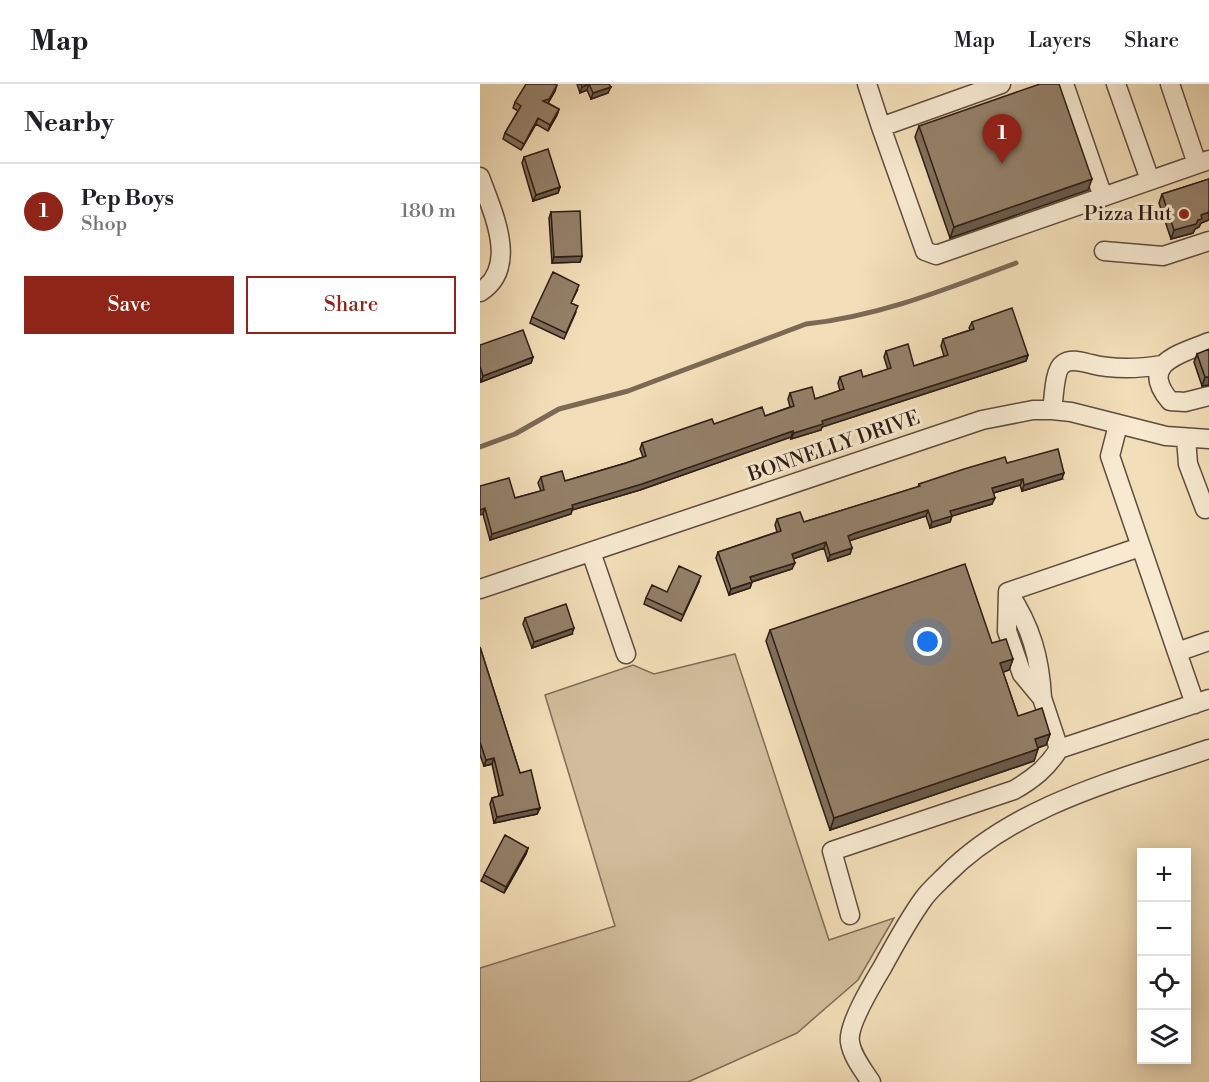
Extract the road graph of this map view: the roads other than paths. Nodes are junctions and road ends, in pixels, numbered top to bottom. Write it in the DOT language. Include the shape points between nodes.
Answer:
graph roads {
  1 [pos="867,84"];
  2 [pos="1001,84"];
  3 [pos="1064,84"];
  4 [pos="1116,84"];
  5 [pos="1170,84"];
  6 [pos="881,126"];
  7 [pos="1203,162"];
  8 [pos="480,177"];
  9 [pos="1150,180"];
  10 [pos="1103,197"];
  11 [pos="1209,241"];
  12 [pos="1104,251"];
  13 [pos="480,292"];
  14 [pos="1209,342"];
  15 [pos="1162,365"];
  16 [pos="1209,396"];
  17 [pos="1052,410"];
  18 [pos="1118,425"];
  19 [pos="1186,438"];
  20 [pos="1209,439"];
  21 [pos="1209,508"];
  22 [pos="1140,547"];
  23 [pos="591,552"];
  24 [pos="480,589"];
  25 [pos="1209,641"];
  26 [pos="1177,652"];
  27 [pos="626,654"];
  28 [pos="1202,702"];
  29 [pos="1059,749"];
  30 [pos="1209,749"];
  31 [pos="850,915"];
  32 [pos="871,1082"];
  1 -- 6 [label="street"];
  2 -- 6 [label="street"];
  3 -- 10 [label="street"];
  4 -- 9 [label="street"];
  5 -- 7 [label="street"];
  6 -- 10 [label="street" via="925,251 936,255"];
  7 -- 9 [label="street"];
  8 -- 13 [label="street" via="499,232 501,253 498,274"];
  9 -- 10 [label="street"];
  11 -- 12 [label="street" via="1162,256"];
  14 -- 15 [label="street" via="1173,356"];
  15 -- 16 [label="street" via="1160,389 1170,401"];
  15 -- 17 [label="street" via="1110,369 1076,360 1062,364"];
  17 -- 18 [label="street, BONNELLY DRIVE"];
  17 -- 23 [label="street, BONNELLY DRIVE" via="982,420"];
  18 -- 19 [label="street, BONNELLY DRIVE"];
  18 -- 22 [label="street" via="1110,456"];
  19 -- 20 [label="street, BONNELLY DRIVE"];
  19 -- 21 [label="street" via="1188,464 1205,510"];
  22 -- 26 [label="street"];
  22 -- 29 [label="street" via="1008,592 1007,631 1022,674 1042,698"];
  23 -- 24 [label="street, BONNELLY DRIVE"];
  23 -- 27 [label="street"];
  25 -- 26 [label="street"];
  26 -- 28 [label="street"];
  28 -- 29 [label="street"];
  29 -- 31 [label="street" via="1035,777 1014,790 832,851"];
  30 -- 32 [label="street" via="1042,809 1011,824 959,861 925,896 898,937 856,1017 849,1040"];
}
